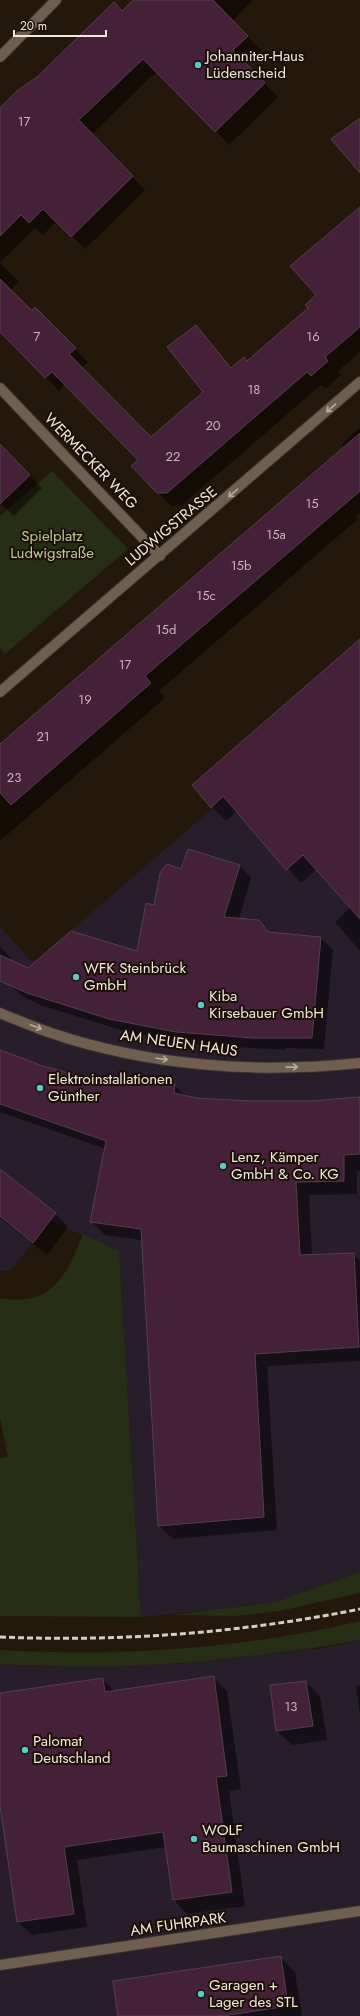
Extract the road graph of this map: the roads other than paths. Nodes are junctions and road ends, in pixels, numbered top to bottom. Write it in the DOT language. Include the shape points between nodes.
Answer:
graph roads {
  1 [pos="56,0"];
  2 [pos="0,57"];
  3 [pos="360,382"];
  4 [pos="0,388"];
  5 [pos="160,556"];
  6 [pos="0,692"];
  7 [pos="0,1013"];
  8 [pos="360,1063"];
  9 [pos="360,1911"];
  10 [pos="0,1966"];
  1 -- 2 [label="street"];
  3 -- 5 [label="street, LUDWIGSTRASSE, one-way"];
  4 -- 5 [label="street, WERMECKER WEG"];
  5 -- 6 [label="street, LUDWIGSTRASSE"];
  7 -- 8 [label="street, AM NEUEN HAUS, one-way" via="51,1033 153,1058 225,1067 328,1066"];
  9 -- 10 [label="street, AM FUHRPARK"];
}
